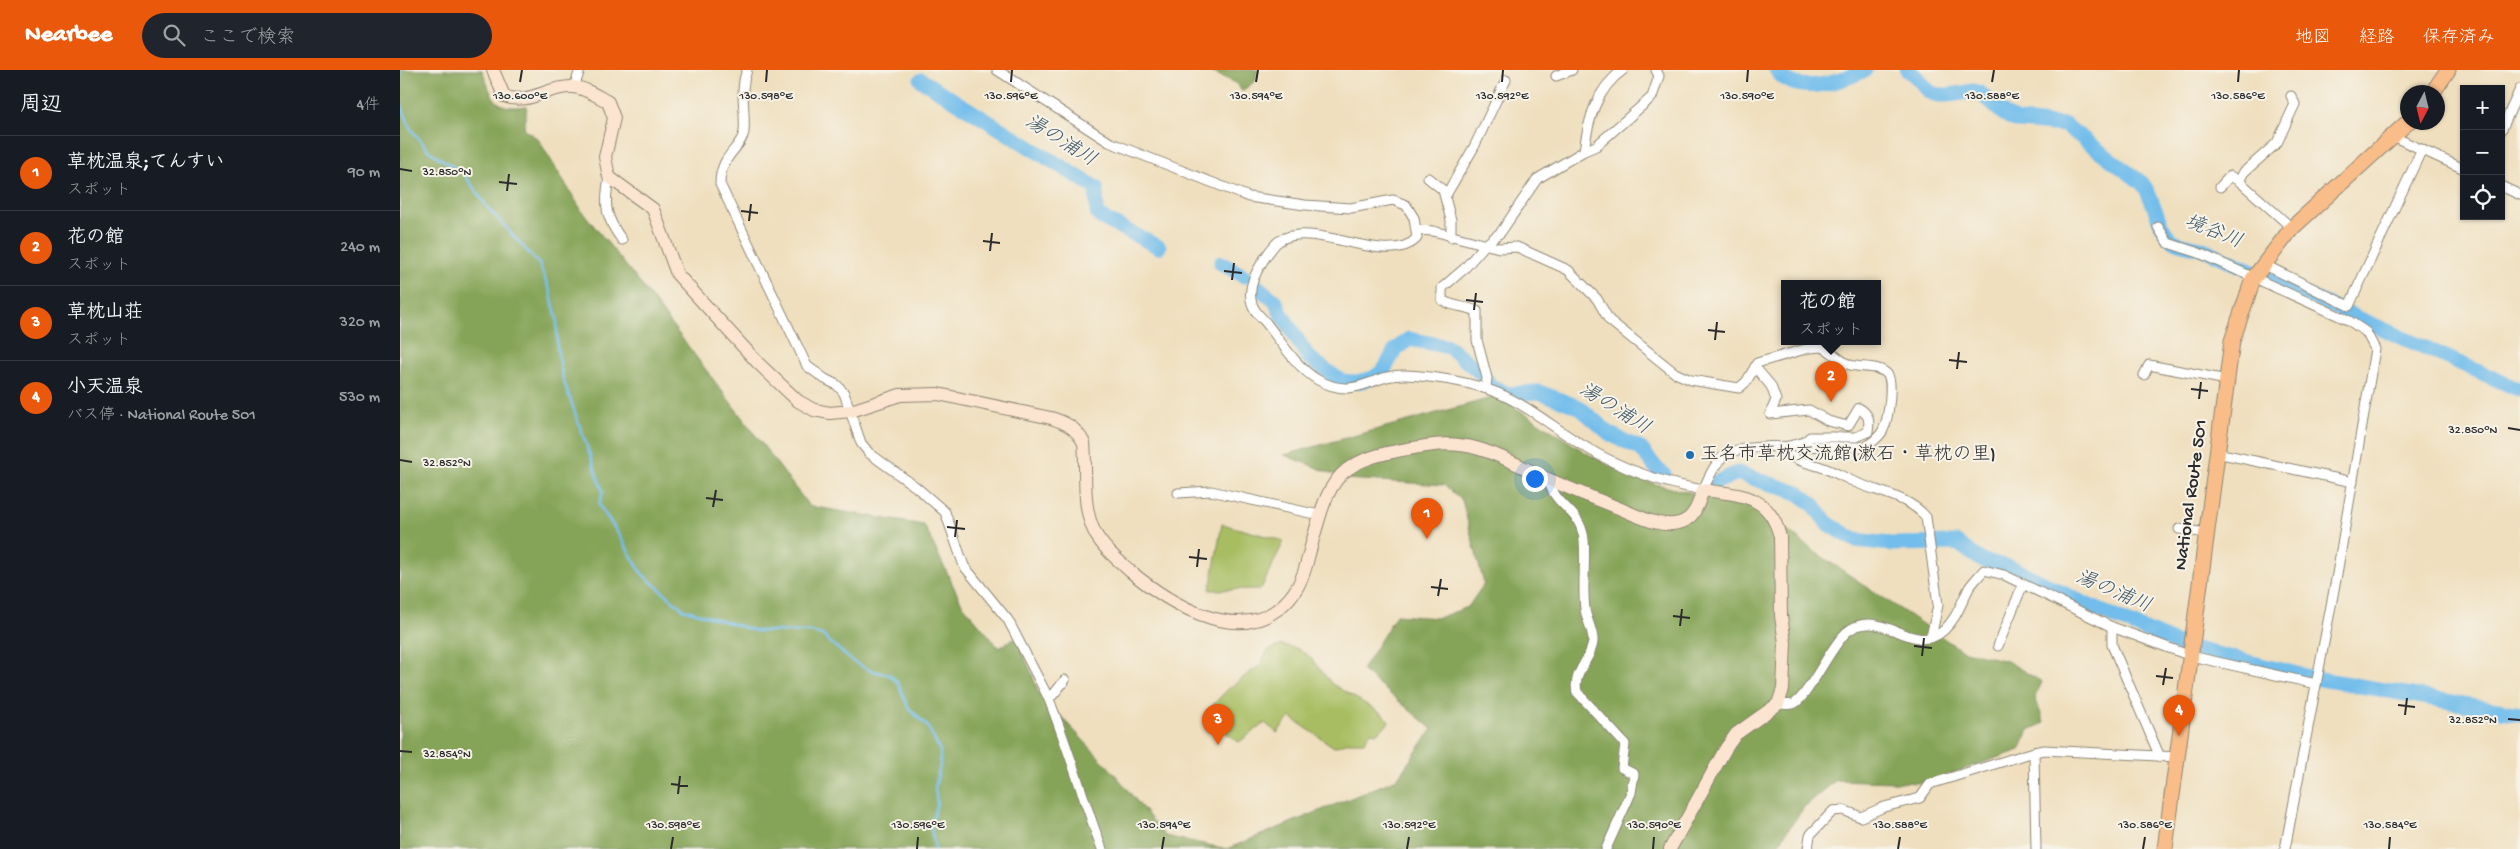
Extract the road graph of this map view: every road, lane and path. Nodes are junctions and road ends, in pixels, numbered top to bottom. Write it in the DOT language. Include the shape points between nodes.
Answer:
graph roads {
  1 [pos="493,70"];
  2 [pos="580,70"];
  3 [pos="747,70"];
  4 [pos="997,70"];
  5 [pos="1572,70"];
  6 [pos="1623,70"];
  7 [pos="1656,70"];
  8 [pos="2448,70"];
  9 [pos="1556,76"];
  10 [pos="1506,80"];
  11 [pos="2438,85"];
  12 [pos="574,87"];
  13 [pos="2520,89"];
  14 [pos="2291,96"];
  15 [pos="2505,121"];
  16 [pos="2400,129"];
  17 [pos="2392,136"];
  18 [pos="2422,149"];
  19 [pos="1584,151"];
  20 [pos="2460,167"];
  21 [pos="609,177"];
  22 [pos="1428,178"];
  23 [pos="2238,181"];
  24 [pos="2220,187"];
  25 [pos="2505,188"];
  26 [pos="2520,195"];
  27 [pos="1445,197"];
  28 [pos="2158,227"];
  29 [pos="2292,228"];
  30 [pos="1417,230"];
  31 [pos="1451,236"];
  32 [pos="622,240"];
  33 [pos="1484,245"];
  34 [pos="2258,271"];
  35 [pos="1755,367"];
  36 [pos="2144,375"];
  37 [pos="2227,380"];
  38 [pos="1486,383"];
  39 [pos="851,411"];
  40 [pos="1789,446"];
  41 [pos="2218,453"];
  42 [pos="1548,479"];
  43 [pos="2352,482"];
  44 [pos="1703,490"];
  45 [pos="1178,493"];
  46 [pos="1319,515"];
  47 [pos="2179,529"];
  48 [pos="2207,532"];
  49 [pos="2023,584"];
  50 [pos="2112,627"];
  51 [pos="1931,638"];
  52 [pos="1998,646"];
  53 [pos="2191,651"];
  54 [pos="1065,680"];
  55 [pos="2317,680"];
  56 [pos="1048,697"];
  57 [pos="1778,704"];
  58 [pos="2034,752"];
  59 [pos="2177,756"];
  60 [pos="2160,757"];
  61 [pos="1102,849"];
  62 [pos="1606,849"];
  63 [pos="1670,849"];
  64 [pos="1808,849"];
  65 [pos="2036,849"];
  66 [pos="2164,849"];
  67 [pos="2285,849"];
  1 -- 12 [label="street" via="504,96 516,100 562,87"];
  2 -- 12 [label="street"];
  3 -- 39 [label="street" via="743,90 744,134 724,162 720,184 807,366 837,385"];
  4 -- 30 [label="street" via="1109,142 1240,193 1268,201 1351,208 1393,200 1406,205"];
  5 -- 9 [label="street"];
  6 -- 19 [label="street" via="1612,78 1598,98 1586,133"];
  7 -- 19 [label="street" via="1659,76 1652,97 1596,146"];
  8 -- 11 [label="highway"];
  10 -- 27 [label="street" via="1474,147"];
  12 -- 21 [label="street" via="608,102 614,118 605,157"];
  13 -- 15 [label="street"];
  14 -- 23 [label="street" via="2296,104 2277,143"];
  16 -- 17 [label="highway, National Route 501"];
  17 -- 18 [label="street"];
  17 -- 29 [label="highway, National Route 501"];
  18 -- 20 [label="street"];
  18 -- 34 [label="street" via="2350,306"];
  19 -- 33 [label="street" via="1537,179 1501,232"];
  21 -- 32 [label="street" via="606,193 608,218"];
  21 -- 39 [label="street" via="653,208 677,274 791,395 814,410 830,413"];
  22 -- 27 [label="street" via="1443,190"];
  23 -- 24 [label="street" via="2230,176"];
  23 -- 29 [label="street"];
  25 -- 26 [label="street"];
  27 -- 31 [label="street"];
  28 -- 34 [label="street" via="2168,243"];
  29 -- 34 [label="highway, National Route 501"];
  30 -- 31 [label="street"];
  30 -- 38 [label="street" via="1417,238 1412,244 1384,248 1316,235 1279,241 1253,279 1250,292 1254,310 1305,370 1318,380 1335,386 1351,389 1404,375"];
  31 -- 33 [label="street"];
  33 -- 35 [label="street" via="1517,248 1568,270 1597,299 1609,320 1675,373 1692,380 1740,388"];
  33 -- 38 [label="street" via="1442,288 1442,300 1477,311 1477,340"];
  34 -- 37 [label="highway, National Route 501" via="2232,341"];
  34 -- 43 [label="street" via="2348,320 2366,332 2375,349"];
  35 -- 40 [label="street" via="1776,400 1770,414 1809,410 1828,421 1848,426 1859,408 1870,420 1868,432 1856,438 1810,437"];
  35 -- 40 [label="street" via="1769,359 1821,347 1849,364 1886,372 1890,379 1883,431 1866,446"];
  36 -- 37 [label="street" via="2150,365"];
  37 -- 41 [label="highway, National Route 501"];
  38 -- 44 [label="street" via="1588,449 1628,469 1678,486"];
  39 -- 46 [label="street" via="900,396 938,394 1068,424 1084,443 1088,512 1095,533 1106,549 1140,580 1173,602 1214,618 1241,622 1259,619 1276,611 1293,597 1307,563"];
  39 -- 56 [label="street" via="861,442 869,453 945,512 964,566 1008,620"];
  40 -- 44 [label="street" via="1748,448 1726,454 1710,473"];
  40 -- 51 [label="street" via="1788,454 1793,459 1822,467 1897,498 1919,509 1926,517 1938,605"];
  41 -- 43 [label="street"];
  41 -- 48 [label="highway, National Route 501"];
  42 -- 44 [label="street" via="1637,516 1669,524 1679,523 1694,513"];
  42 -- 46 [label="street" via="1477,447 1457,444 1429,446 1377,456 1351,465 1330,487"];
  42 -- 62 [label="street" via="1552,493 1580,522 1584,539 1582,581 1585,611 1594,642 1575,683 1577,692 1625,744 1622,768 1634,774 1631,793"];
  43 -- 55 [label="street"];
  44 -- 57 [label="street" via="1752,498 1761,503 1777,524 1785,643 1785,670"];
  45 -- 46 [label="street" via="1211,491"];
  47 -- 48 [label="street"];
  48 -- 53 [label="highway, National Route 501"];
  49 -- 50 [label="street"];
  49 -- 51 [label="street" via="1984,570 1970,586 1958,613 1943,632"];
  49 -- 52 [label="street"];
  50 -- 53 [label="street"];
  50 -- 60 [label="street" via="2112,645"];
  51 -- 57 [label="street" via="1901,634 1874,622 1860,623 1836,644 1803,697 1794,704"];
  53 -- 55 [label="street"];
  53 -- 59 [label="highway, National Route 501"];
  54 -- 56 [label="street"];
  55 -- 67 [label="street"];
  56 -- 61 [label="street"];
  57 -- 63 [label="street" via="1736,734"];
  58 -- 60 [label="street"];
  58 -- 64 [label="street" via="1930,784 1920,798 1861,817 1843,810 1833,811 1810,835"];
  58 -- 65 [label="street"];
  59 -- 60 [label="street"];
  59 -- 66 [label="highway, National Route 501"];
}
